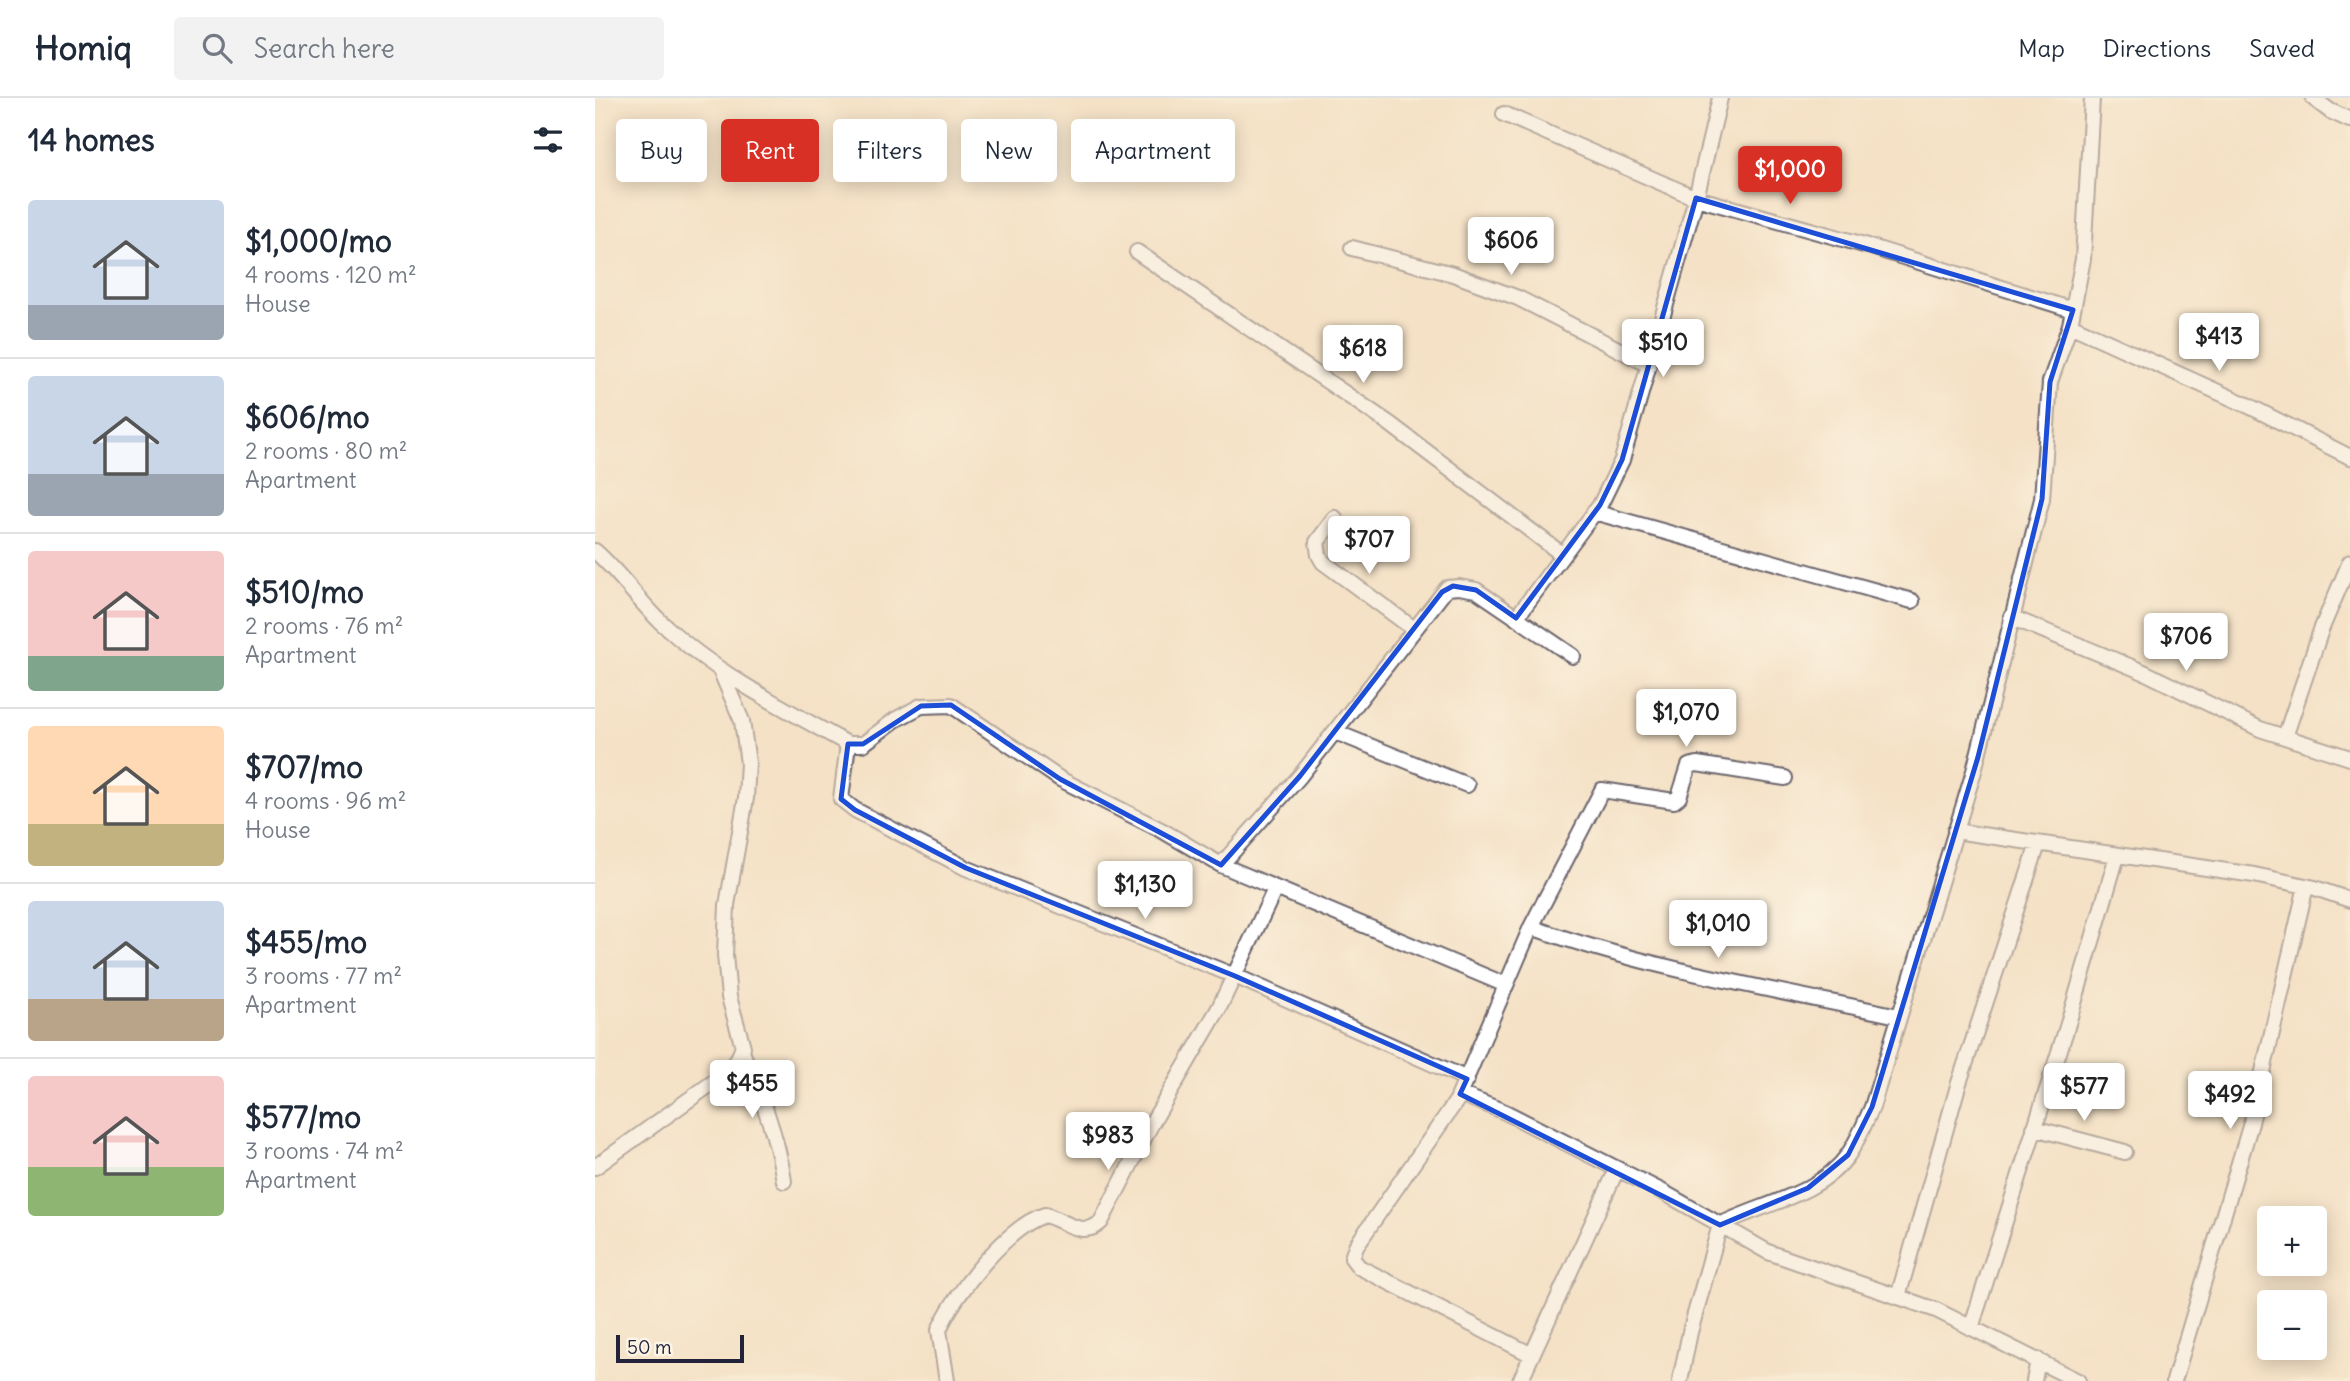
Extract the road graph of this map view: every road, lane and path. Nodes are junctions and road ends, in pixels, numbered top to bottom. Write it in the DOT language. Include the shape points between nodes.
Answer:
graph roads {
  1 [pos="1720,98"];
  2 [pos="2092,98"];
  3 [pos="2313,98"];
  4 [pos="1504,114"];
  5 [pos="2350,120"];
  6 [pos="1696,198"];
  7 [pos="1352,248"];
  8 [pos="1137,252"];
  9 [pos="2073,310"];
  10 [pos="2070,325"];
  11 [pos="1649,365"];
  12 [pos="2350,457"];
  13 [pos="1594,512"];
  14 [pos="1335,518"];
  15 [pos="595,551"];
  16 [pos="1563,555"];
  17 [pos="2350,562"];
  18 [pos="1912,601"];
  19 [pos="2011,617"];
  20 [pos="1516,618"];
  21 [pos="1414,629"];
  22 [pos="1573,656"];
  23 [pos="721,672"];
  24 [pos="1335,732"];
  25 [pos="2285,737"];
  26 [pos="848,744"];
  27 [pos="2350,758"];
  28 [pos="1785,778"];
  29 [pos="1467,785"];
  30 [pos="1955,831"];
  31 [pos="2038,844"];
  32 [pos="2117,856"];
  33 [pos="1221,865"];
  34 [pos="2306,886"];
  35 [pos="1275,889"];
  36 [pos="2350,900"];
  37 [pos="1531,928"];
  38 [pos="1235,976"];
  39 [pos="1507,985"];
  40 [pos="1898,1016"];
  41 [pos="742,1052"];
  42 [pos="1467,1079"];
  43 [pos="1460,1094"];
  44 [pos="2034,1128"];
  45 [pos="2125,1152"];
  46 [pos="595,1167"];
  47 [pos="1617,1169"];
  48 [pos="784,1181"];
  49 [pos="1720,1225"];
  50 [pos="1898,1297"];
  51 [pos="1971,1328"];
  52 [pos="1532,1356"];
  53 [pos="2038,1360"];
  54 [pos="947,1381"];
  55 [pos="1520,1381"];
  56 [pos="1680,1381"];
  57 [pos="2034,1381"];
  58 [pos="2078,1381"];
  59 [pos="2174,1381"];
  1 -- 6 [label="street"];
  2 -- 9 [label="street" via="2083,259"];
  3 -- 5 [label="street"];
  4 -- 6 [label="street"];
  6 -- 9 [label="street"];
  6 -- 11 [label="street"];
  7 -- 11 [label="street" via="1453,274 1518,298"];
  8 -- 16 [label="street" via="1390,424"];
  9 -- 10 [label="street"];
  10 -- 12 [label="street"];
  10 -- 19 [label="street" via="2050,382 2042,499"];
  11 -- 13 [label="street" via="1622,460"];
  13 -- 16 [label="street"];
  13 -- 18 [label="street"];
  14 -- 21 [label="street" via="1317,542 1319,555 1333,572"];
  15 -- 23 [label="street" via="663,625"];
  16 -- 20 [label="street"];
  17 -- 25 [label="street" via="2321,630"];
  19 -- 25 [label="street"];
  19 -- 30 [label="street" via="1978,757"];
  20 -- 21 [label="street" via="1476,590 1454,586 1443,592"];
  20 -- 22 [label="street"];
  21 -- 24 [label="street"];
  23 -- 26 [label="street"];
  23 -- 41 [label="street" via="742,721 748,763 727,905 725,955"];
  24 -- 29 [label="street"];
  24 -- 33 [label="street"];
  25 -- 27 [label="street"];
  26 -- 33 [label="street" via="863,744 921,706 951,705 1060,779"];
  26 -- 38 [label="street" via="841,799 855,810 966,868"];
  28 -- 37 [label="street" via="1697,764 1689,766 1674,801 1602,790"];
  30 -- 31 [label="street"];
  30 -- 40 [label="street"];
  31 -- 32 [label="street"];
  31 -- 50 [label="street" via="1958,1086"];
  32 -- 34 [label="street"];
  32 -- 44 [label="street"];
  33 -- 35 [label="street"];
  34 -- 36 [label="street"];
  34 -- 59 [label="street" via="2251,1123"];
  35 -- 38 [label="street"];
  35 -- 39 [label="street"];
  37 -- 39 [label="street"];
  37 -- 40 [label="street" via="1583,946 1698,974"];
  38 -- 42 [label="street"];
  38 -- 54 [label="street" via="1101,1222 1092,1228 1077,1228 1053,1217 1035,1218 972,1277 939,1330"];
  39 -- 42 [label="street"];
  40 -- 49 [label="street" via="1872,1107 1839,1166 1808,1188"];
  41 -- 46 [label="street" via="715,1081"];
  41 -- 48 [label="street" via="766,1106"];
  42 -- 43 [label="street"];
  43 -- 47 [label="street"];
  43 -- 52 [label="street" via="1352,1258 1359,1267"];
  44 -- 45 [label="street"];
  44 -- 51 [label="street"];
  47 -- 49 [label="street"];
  47 -- 52 [label="street"];
  49 -- 50 [label="street" via="1768,1251"];
  49 -- 56 [label="street"];
  50 -- 51 [label="street"];
  51 -- 53 [label="street"];
  52 -- 55 [label="street"];
  53 -- 57 [label="street"];
  53 -- 58 [label="street"];
}
